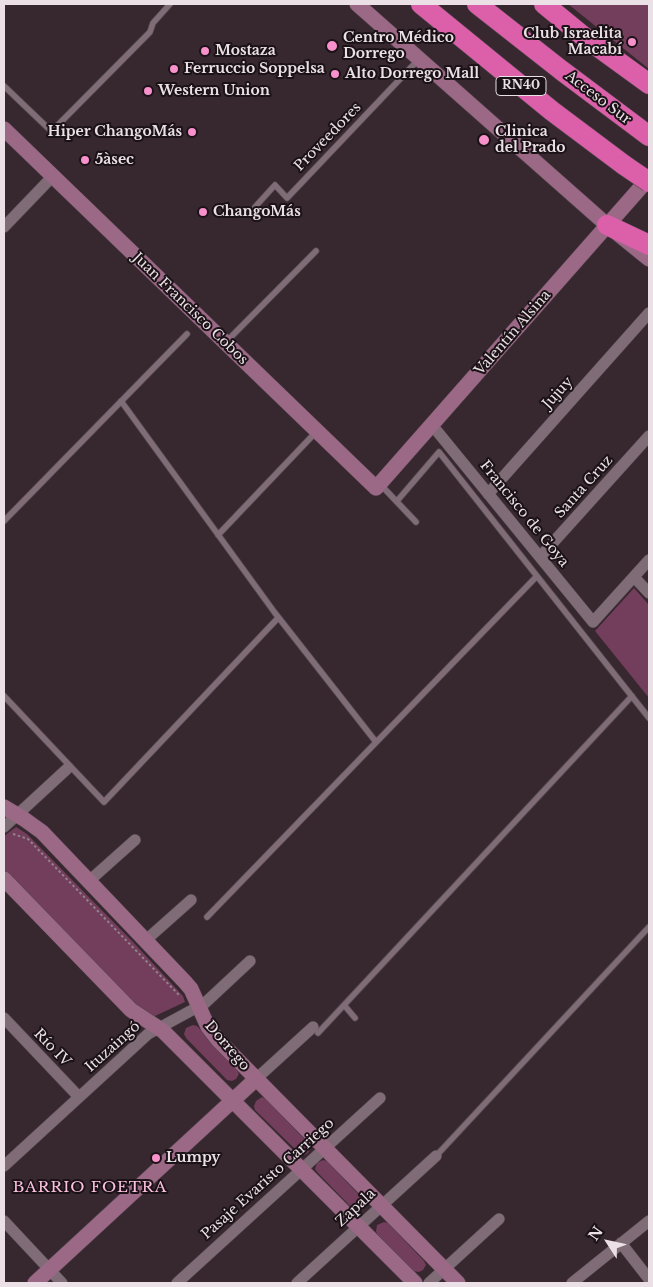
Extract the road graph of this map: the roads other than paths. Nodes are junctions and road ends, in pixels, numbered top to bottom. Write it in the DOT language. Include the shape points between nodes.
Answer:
graph roads {
  1 [pos="170,4"];
  2 [pos="357,4"];
  3 [pos="421,4"];
  4 [pos="477,4"];
  5 [pos="544,4"];
  6 [pos="419,59"];
  7 [pos="649,84"];
  8 [pos="4,86"];
  9 [pos="4,129"];
  10 [pos="648,134"];
  11 [pos="53,176"];
  12 [pos="649,180"];
  13 [pos="254,207"];
  14 [pos="607,225"];
  15 [pos="4,227"];
  16 [pos="649,245"];
  17 [pos="316,250"];
  18 [pos="649,259"];
  19 [pos="649,313"];
  20 [pos="188,334"];
  21 [pos="225,343"];
  22 [pos="121,401"];
  23 [pos="432,425"];
  24 [pos="316,432"];
  25 [pos="649,436"];
  26 [pos="378,486"];
  27 [pos="488,494"];
  28 [pos="397,501"];
  29 [pos="4,521"];
  30 [pos="416,522"];
  31 [pos="218,535"];
  32 [pos="540,557"];
  33 [pos="649,560"];
  34 [pos="537,576"];
  35 [pos="634,577"];
  36 [pos="649,593"];
  37 [pos="278,618"];
  38 [pos="4,696"];
  39 [pos="632,696"];
  40 [pos="649,718"];
  41 [pos="376,742"];
  42 [pos="68,768"];
  43 [pos="4,807"];
  44 [pos="18,815"];
  45 [pos="4,827"];
  46 [pos="135,840"];
  47 [pos="4,879"];
  48 [pos="89,881"];
  49 [pos="191,900"];
  50 [pos="207,917"];
  51 [pos="649,927"];
  52 [pos="146,940"];
  53 [pos="250,961"];
  54 [pos="344,1005"];
  55 [pos="198,1007"];
  56 [pos="4,1018"];
  57 [pos="356,1018"];
  58 [pos="158,1028"];
  59 [pos="315,1030"];
  60 [pos="256,1080"];
  61 [pos="79,1097"];
  62 [pos="380,1098"];
  63 [pos="233,1101"];
  64 [pos="326,1148"];
  65 [pos="436,1156"];
  66 [pos="4,1166"];
  67 [pos="302,1169"];
  68 [pos="382,1205"];
  69 [pos="499,1219"];
  70 [pos="4,1221"];
  71 [pos="649,1221"];
  72 [pos="359,1227"];
  73 [pos="621,1243"];
  74 [pos="50,1270"];
  75 [pos="444,1270"];
  76 [pos="649,1279"];
  77 [pos="35,1283"];
  78 [pos="62,1283"];
  79 [pos="177,1283"];
  80 [pos="297,1283"];
  81 [pos="415,1283"];
  82 [pos="429,1283"];
  83 [pos="458,1283"];
  84 [pos="572,1283"];
  1 -- 8 [label="lane" via="153,23 150,32 54,129 49,129"];
  2 -- 6 [label="main road"];
  3 -- 12 [label="highway, RN40, bridge" via="552,110"];
  4 -- 10 [label="highway, Acceso Sur / RN40"];
  5 -- 7 [label="highway"];
  6 -- 13 [label="lane, Proveedores" via="288,198 275,185"];
  6 -- 14 [label="main road"];
  9 -- 11 [label="main road, Juan Francisco Cobos"];
  11 -- 15 [label="street"];
  11 -- 21 [label="main road, Juan Francisco Cobos"];
  12 -- 14 [label="main road, Valentín Alsina"];
  14 -- 16 [label="highway"];
  14 -- 18 [label="main road"];
  14 -- 23 [label="main road, Valentín Alsina"];
  17 -- 21 [label="lane"];
  19 -- 27 [label="street, Jujuy"];
  20 -- 22 [label="lane"];
  21 -- 24 [label="main road, Juan Francisco Cobos"];
  22 -- 29 [label="lane"];
  22 -- 31 [label="lane"];
  23 -- 26 [label="main road, Valentín Alsina"];
  23 -- 27 [label="street, Francisco de Goya"];
  24 -- 26 [label="main road, Juan Francisco Cobos"];
  24 -- 31 [label="lane"];
  25 -- 32 [label="street, Santa Cruz"];
  26 -- 28 [label="lane"];
  27 -- 32 [label="street, Francisco de Goya"];
  28 -- 30 [label="lane"];
  28 -- 34 [label="lane" via="440,452"];
  31 -- 37 [label="lane"];
  32 -- 35 [label="street, Francisco de Goya" via="593,622"];
  33 -- 35 [label="street"];
  34 -- 39 [label="lane"];
  34 -- 41 [label="lane"];
  35 -- 36 [label="street"];
  37 -- 38 [label="lane" via="104,802"];
  37 -- 41 [label="lane"];
  39 -- 40 [label="lane"];
  39 -- 54 [label="lane"];
  41 -- 50 [label="lane"];
  42 -- 44 [label="street"];
  43 -- 44 [label="main road, Dorrego"];
  44 -- 45 [label="street"];
  44 -- 48 [label="main road, Dorrego" via="42,832"];
  46 -- 48 [label="street"];
  47 -- 58 [label="main road" via="131,1010"];
  48 -- 52 [label="main road, Dorrego"];
  49 -- 52 [label="street"];
  51 -- 65 [label="lane"];
  52 -- 55 [label="main road, Dorrego" via="191,989"];
  53 -- 55 [label="street, Ituzaingó"];
  54 -- 57 [label="lane"];
  54 -- 59 [label="lane"];
  55 -- 58 [label="street, Ituzaingó"];
  55 -- 60 [label="main road, Dorrego" via="218,1040"];
  56 -- 61 [label="street, Río IV"];
  58 -- 61 [label="street, Ituzaingó"];
  58 -- 63 [label="main road"];
  59 -- 60 [label="street"];
  60 -- 63 [label="main road"];
  60 -- 64 [label="main road, Dorrego"];
  61 -- 66 [label="street, Ituzaingó"];
  62 -- 64 [label="street, Pasaje Evaristo Carriego"];
  63 -- 67 [label="main road"];
  63 -- 74 [label="main road"];
  64 -- 67 [label="street, Pasaje Evaristo Carriego"];
  64 -- 68 [label="main road, Dorrego"];
  65 -- 68 [label="street, Zapala"];
  67 -- 72 [label="main road"];
  67 -- 79 [label="street, Pasaje Evaristo Carriego"];
  68 -- 72 [label="street, Zapala"];
  68 -- 75 [label="main road, Dorrego"];
  69 -- 75 [label="street"];
  70 -- 74 [label="street"];
  71 -- 73 [label="street"];
  72 -- 80 [label="street, Zapala"];
  72 -- 81 [label="main road"];
  73 -- 76 [label="street"];
  73 -- 84 [label="street"];
  74 -- 77 [label="main road"];
  74 -- 78 [label="street"];
  75 -- 82 [label="street"];
  75 -- 83 [label="main road, Dorrego"];
}
